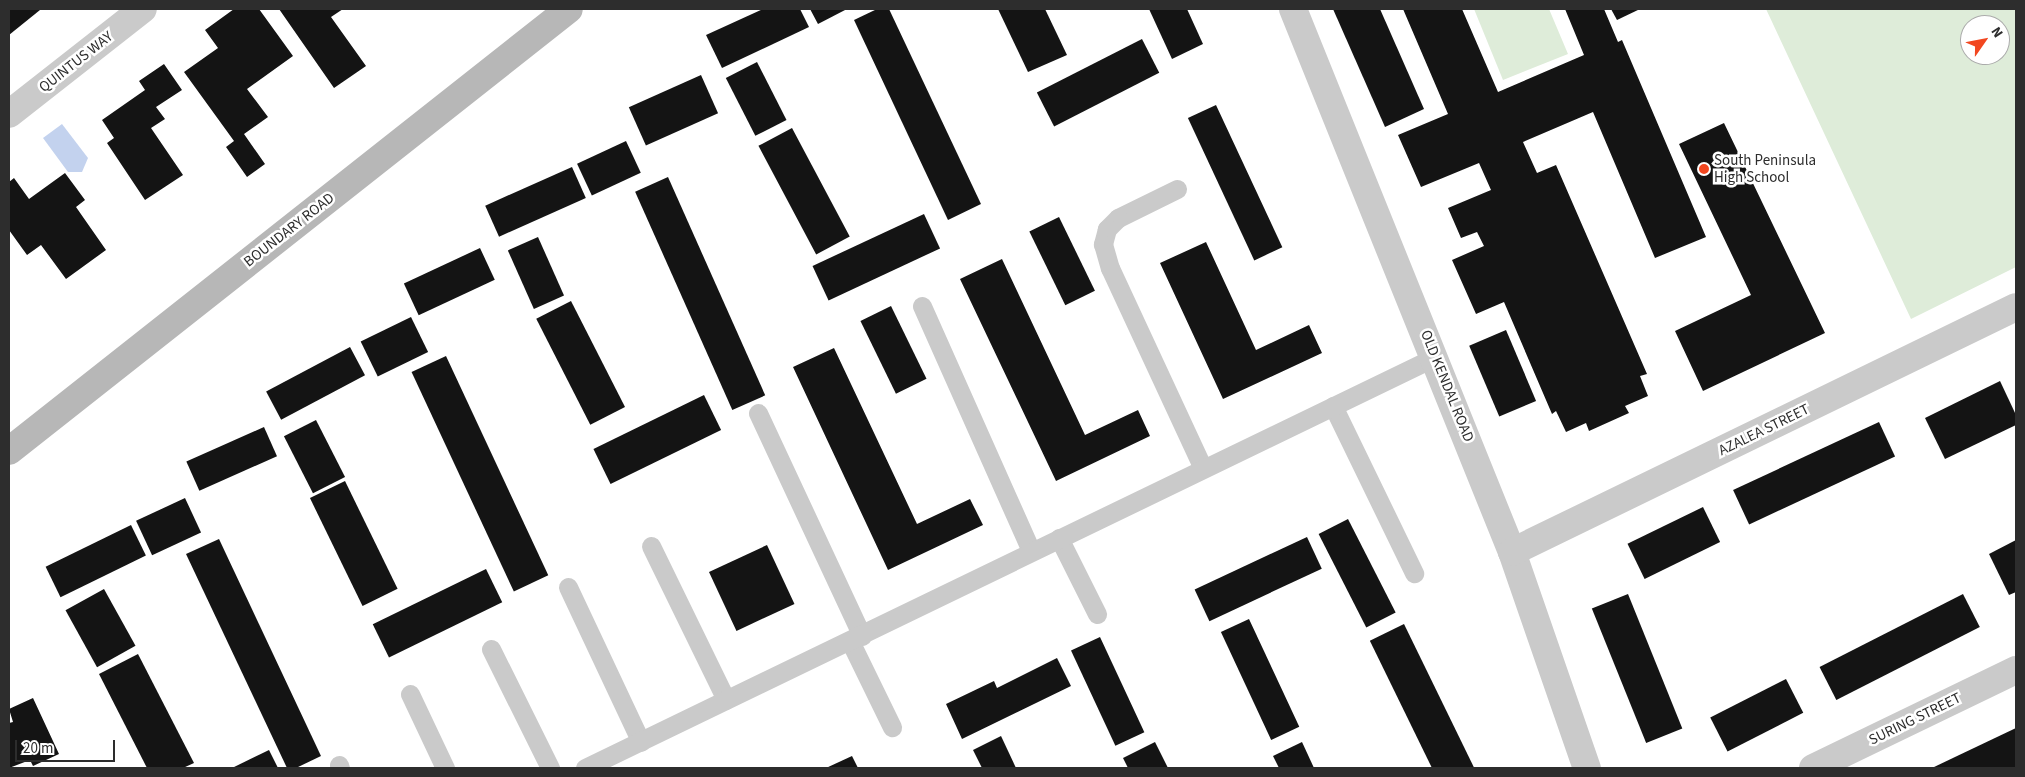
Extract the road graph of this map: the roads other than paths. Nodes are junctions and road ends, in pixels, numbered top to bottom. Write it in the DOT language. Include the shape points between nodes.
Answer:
graph roads {
  1 [pos="143,9"];
  2 [pos="569,9"];
  3 [pos="1293,9"];
  4 [pos="9,114"];
  5 [pos="1178,189"];
  6 [pos="922,306"];
  7 [pos="2016,307"];
  8 [pos="1435,357"];
  9 [pos="1333,406"];
  10 [pos="758,413"];
  11 [pos="9,451"];
  12 [pos="1203,468"];
  13 [pos="1059,538"];
  14 [pos="651,546"];
  15 [pos="1031,551"];
  16 [pos="1512,552"];
  17 [pos="1414,573"];
  18 [pos="568,587"];
  19 [pos="1097,614"];
  20 [pos="856,638"];
  21 [pos="491,649"];
  22 [pos="2016,670"];
  23 [pos="410,694"];
  24 [pos="726,700"];
  25 [pos="892,727"];
  26 [pos="641,742"];
  27 [pos="596,766"];
  28 [pos="446,768"];
  29 [pos="550,768"];
  30 [pos="1587,768"];
  31 [pos="1813,768"];
  1 -- 4 [label="street, QUINTUS WAY"];
  2 -- 11 [label="street, BOUNDARY ROAD"];
  3 -- 8 [label="street, OLD KENDAL ROAD"];
  5 -- 12 [label="lane" via="1118,218 1107,229 1103,244 1110,268"];
  6 -- 15 [label="lane"];
  7 -- 16 [label="street, AZALEA STREET"];
  8 -- 9 [label="lane"];
  8 -- 16 [label="street, OLD KENDAL ROAD"];
  9 -- 12 [label="lane"];
  9 -- 17 [label="lane"];
  10 -- 20 [label="lane"];
  12 -- 13 [label="lane"];
  13 -- 15 [label="lane"];
  13 -- 19 [label="lane"];
  14 -- 24 [label="lane"];
  15 -- 20 [label="lane"];
  16 -- 30 [label="street, OLD KENDAL ROAD"];
  18 -- 26 [label="lane"];
  20 -- 24 [label="lane"];
  20 -- 25 [label="lane"];
  21 -- 29 [label="lane"];
  22 -- 31 [label="street, SURING STREET"];
  23 -- 28 [label="lane"];
  24 -- 26 [label="lane"];
  26 -- 27 [label="lane"];
}
